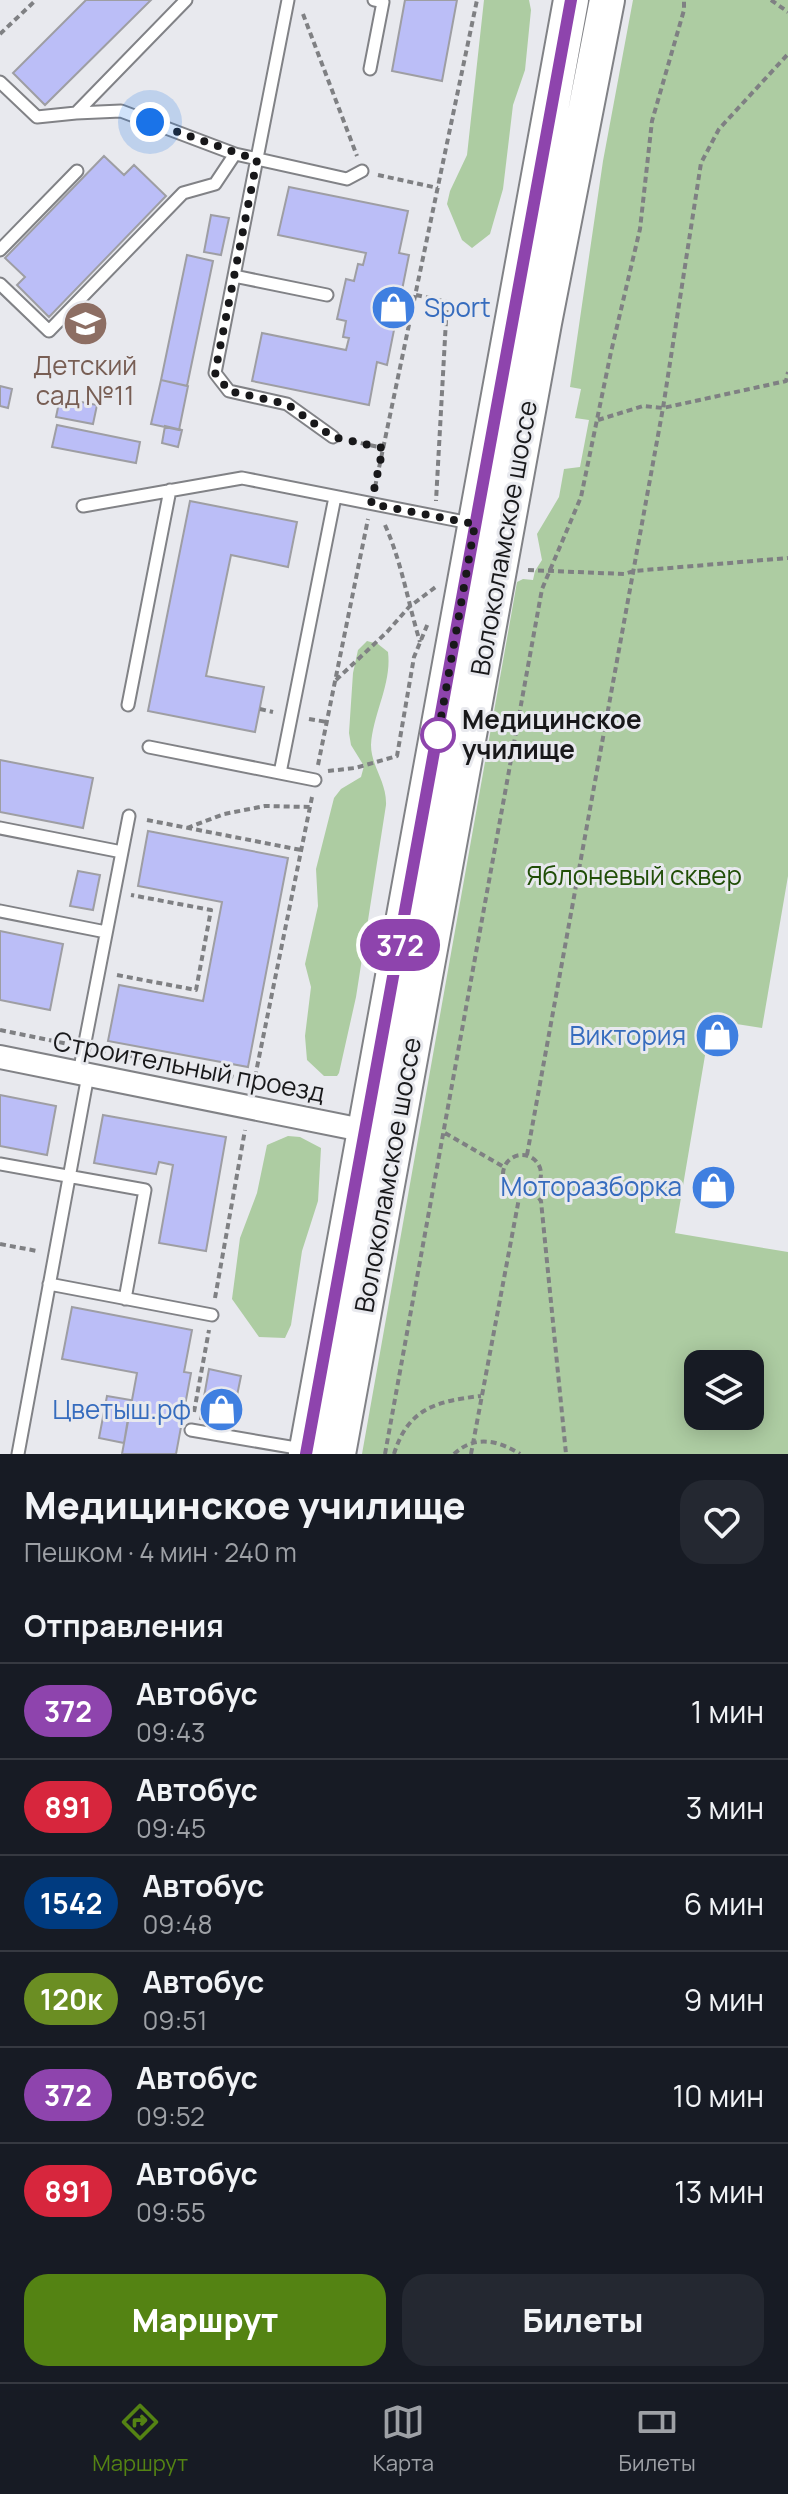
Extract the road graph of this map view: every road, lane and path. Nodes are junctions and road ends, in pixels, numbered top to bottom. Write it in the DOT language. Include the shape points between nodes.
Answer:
graph roads {
  1 [pos="36,0"];
  2 [pos="186,0"];
  3 [pos="288,0"];
  4 [pos="374,0"];
  5 [pos="477,0"];
  6 [pos="571,0"];
  7 [pos="607,0"];
  8 [pos="684,0"];
  9 [pos="771,0"];
  10 [pos="788,12"];
  11 [pos="303,14"];
  12 [pos="0,34"];
  13 [pos="788,54"];
  14 [pos="370,69"];
  15 [pos="0,82"];
  16 [pos="76,113"];
  17 [pos="235,154"];
  18 [pos="257,160"];
  19 [pos="77,171"];
  20 [pos="362,171"];
  21 [pos="438,188"];
  22 [pos="0,250"];
  23 [pos="234,276"];
  24 [pos="0,284"];
  25 [pos="327,295"];
  26 [pos="416,295"];
  27 [pos="788,372"];
  28 [pos="663,408"];
  29 [pos="598,420"];
  30 [pos="333,437"];
  31 [pos="383,448"];
  32 [pos="170,490"];
  33 [pos="335,497"];
  34 [pos="373,505"];
  35 [pos="83,506"];
  36 [pos="435,517"];
  37 [pos="475,524"];
  38 [pos="788,558"];
  39 [pos="522,570"];
  40 [pos="634,571"];
  41 [pos="550,572"];
  42 [pos="440,592"];
  43 [pos="409,607"];
  44 [pos="430,617"];
  45 [pos="420,642"];
  46 [pos="336,680"];
  47 [pos="128,705"];
  48 [pos="149,747"];
  49 [pos="280,773"];
  50 [pos="315,780"];
  51 [pos="310,807"];
  52 [pos="129,816"];
  53 [pos="0,828"];
  54 [pos="187,828"];
  55 [pos="301,850"];
  56 [pos="122,852"];
  57 [pos="114,892"];
  58 [pos="0,911"];
  59 [pos="106,932"];
  60 [pos="99,972"];
  61 [pos="0,1030"];
  62 [pos="84,1047"];
  63 [pos="0,1057"];
  64 [pos="84,1074"];
  65 [pos="255,1081"];
  66 [pos="252,1093"];
  67 [pos="247,1123"];
  68 [pos="367,1131"];
  69 [pos="445,1133"];
  70 [pos="527,1155"];
  71 [pos="0,1164"];
  72 [pos="504,1167"];
  73 [pos="70,1177"];
  74 [pos="533,1190"];
  75 [pos="520,1193"];
  76 [pos="0,1244"];
  77 [pos="55,1254"];
  78 [pos="49,1284"];
  79 [pos="125,1299"];
  80 [pos="212,1315"];
  81 [pos="481,1396"];
  82 [pos="191,1430"];
  83 [pos="473,1443"];
  84 [pos="317,1453"];
  85 [pos="18,1454"];
  86 [pos="385,1454"];
  87 [pos="394,1454"];
  88 [pos="454,1454"];
  89 [pos="471,1454"];
  90 [pos="520,1454"];
  91 [pos="566,1454"];
  1 -- 12 [label="path"];
  2 -- 16 [label="lane"];
  3 -- 18 [label="lane"];
  4 -- 14 [label="lane" via="383,2"];
  5 -- 21 [label="path"];
  6 -- 37 [label="main road, Волоколамское шоссе"];
  7 -- 84 [label="main road, Волоколамское шоссе"];
  8 -- 29 [label="path" via="652,121 640,229"];
  9 -- 10 [label="path"];
  11 -- 20 [label="path"];
  13 -- 28 [label="path" via="719,129 701,163"];
  15 -- 16 [label="lane" via="37,117"];
  16 -- 17 [label="lane" via="121,111"];
  17 -- 18 [label="lane"];
  17 -- 24 [label="lane" via="215,184 183,193 49,331"];
  18 -- 20 [label="lane" via="347,179"];
  18 -- 23 [label="lane"];
  19 -- 22 [label="lane"];
  20 -- 21 [label="path"];
  21 -- 26 [label="path"];
  23 -- 25 [label="lane"];
  23 -- 30 [label="lane" via="215,373 229,391 287,404"];
  26 -- 31 [label="path"];
  26 -- 36 [label="path" via="447,302"];
  27 -- 28 [label="path" via="786,381"];
  28 -- 29 [label="path" via="643,406"];
  28 -- 40 [label="path"];
  29 -- 41 [label="path" via="581,497"];
  30 -- 31 [label="path"];
  31 -- 34 [label="path"];
  32 -- 33 [label="lane" via="242,478"];
  32 -- 35 [label="lane"];
  32 -- 47 [label="lane"];
  33 -- 34 [label="lane"];
  33 -- 49 [label="lane"];
  34 -- 36 [label="lane"];
  34 -- 43 [label="path" via="393,543"];
  34 -- 46 [label="path"];
  36 -- 37 [label="lane"];
  37 -- 68 [label="main road, Волоколамское шоссе"];
  38 -- 40 [label="path"];
  39 -- 41 [label="path"];
  40 -- 41 [label="path"];
  40 -- 70 [label="path"];
  41 -- 69 [label="path" via="542,589"];
  42 -- 43 [label="path" via="442,582"];
  43 -- 45 [label="path"];
  43 -- 46 [label="path"];
  44 -- 45 [label="path"];
  45 -- 46 [label="path" via="397,756 317,773"];
  48 -- 49 [label="lane"];
  49 -- 50 [label="lane"];
  50 -- 51 [label="path"];
  51 -- 54 [label="path" via="265,806"];
  51 -- 55 [label="path"];
  52 -- 54 [label="path"];
  52 -- 56 [label="lane"];
  53 -- 56 [label="lane"];
  54 -- 55 [label="path"];
  55 -- 65 [label="path"];
  56 -- 57 [label="lane"];
  57 -- 59 [label="lane"];
  57 -- 60 [label="path" via="211,910 204,950 196,990"];
  58 -- 59 [label="lane"];
  59 -- 60 [label="lane"];
  60 -- 62 [label="lane"];
  61 -- 62 [label="path"];
  62 -- 64 [label="lane"];
  62 -- 65 [label="path"];
  63 -- 64 [label="street, Строительный проезд"];
  64 -- 68 [label="street, Строительный проезд"];
  64 -- 73 [label="lane"];
  65 -- 66 [label="path"];
  67 -- 80 [label="path"];
  68 -- 84 [label="main road, Волоколамское шоссе"];
  69 -- 72 [label="path"];
  69 -- 86 [label="path"];
  70 -- 72 [label="path" via="514,1156"];
  70 -- 74 [label="path" via="541,1171"];
  71 -- 73 [label="lane"];
  72 -- 75 [label="path" via="505,1183"];
  73 -- 77 [label="lane"];
  73 -- 79 [label="lane" via="145,1190"];
  74 -- 75 [label="path"];
  74 -- 91 [label="path" via="541,1201"];
  75 -- 81 [label="path"];
  76 -- 77 [label="path"];
  77 -- 78 [label="lane"];
  78 -- 79 [label="lane"];
  78 -- 85 [label="lane"];
  79 -- 80 [label="lane"];
  80 -- 82 [label="path"];
  81 -- 83 [label="path"];
  81 -- 87 [label="path" via="424,1410 408,1422"];
  82 -- 84 [label="lane"];
  83 -- 88 [label="path"];
  83 -- 89 [label="path"];
  83 -- 90 [label="path" via="492,1441"];
}
